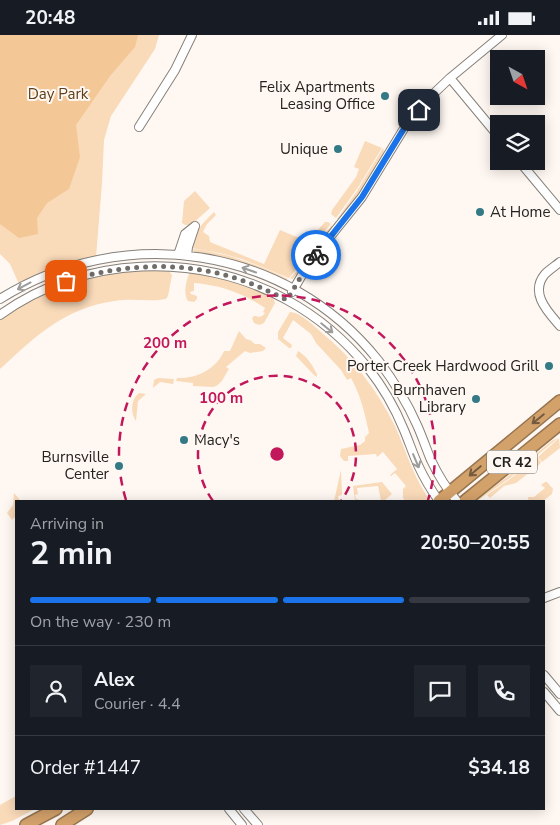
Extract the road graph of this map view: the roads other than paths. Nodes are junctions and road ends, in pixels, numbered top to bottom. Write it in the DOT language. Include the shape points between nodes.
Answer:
graph roads {
  1 [pos="192,35"];
  2 [pos="502,35"];
  3 [pos="450,78"];
  4 [pos="490,126"];
  5 [pos="139,127"];
  6 [pos="527,170"];
  7 [pos="560,210"];
  8 [pos="178,255"];
  9 [pos="187,255"];
  10 [pos="560,262"];
  11 [pos="294,289"];
  12 [pos="0,299"];
  13 [pos="287,300"];
  14 [pos="0,315"];
  15 [pos="560,326"];
  16 [pos="560,401"];
  17 [pos="560,424"];
  18 [pos="560,436"];
  19 [pos="481,488"];
  20 [pos="453,497"];
  21 [pos="438,500"];
  22 [pos="466,500"];
  23 [pos="560,592"];
  24 [pos="545,598"];
  25 [pos="545,676"];
  26 [pos="545,693"];
  27 [pos="560,694"];
  28 [pos="560,711"];
  29 [pos="54,810"];
  30 [pos="86,810"];
  31 [pos="230,810"];
  32 [pos="245,810"];
  33 [pos="26,825"];
  34 [pos="62,825"];
  35 [pos="242,825"];
  36 [pos="258,825"];
  1 -- 5 [label="street" via="175,70"];
  2 -- 3 [label="street"];
  3 -- 4 [label="street"];
  3 -- 11 [label="street" via="408,122 362,197 309,263"];
  6 -- 7 [label="street"];
  8 -- 9 [label="street"];
  8 -- 9 [label="street" via="185,234 195,227"];
  8 -- 12 [label="street, one-way" via="136,254 86,262 34,281"];
  11 -- 9 [label="street, one-way" via="243,267"];
  10 -- 15 [label="street" via="544,275 539,285 543,306"];
  11 -- 13 [label="street"];
  11 -- 20 [label="street" via="341,323 378,361 405,403 440,479"];
  13 -- 14 [label="street" via="245,281 216,273 148,266 101,272 66,281"];
  13 -- 21 [label="street, one-way" via="333,332 368,369 395,410 423,476"];
  16 -- 20 [label="highway, CR 42, one-way"];
  17 -- 19 [label="highway, CR 42"];
  18 -- 19 [label="highway" via="552,437 512,471"];
  19 -- 22 [label="highway, CR 42"];
  23 -- 24 [label="street"];
  25 -- 27 [label="street"];
  26 -- 28 [label="street"];
  29 -- 33 [label="highway"];
  30 -- 34 [label="highway"];
  31 -- 35 [label="street"];
  32 -- 36 [label="street"];
}
